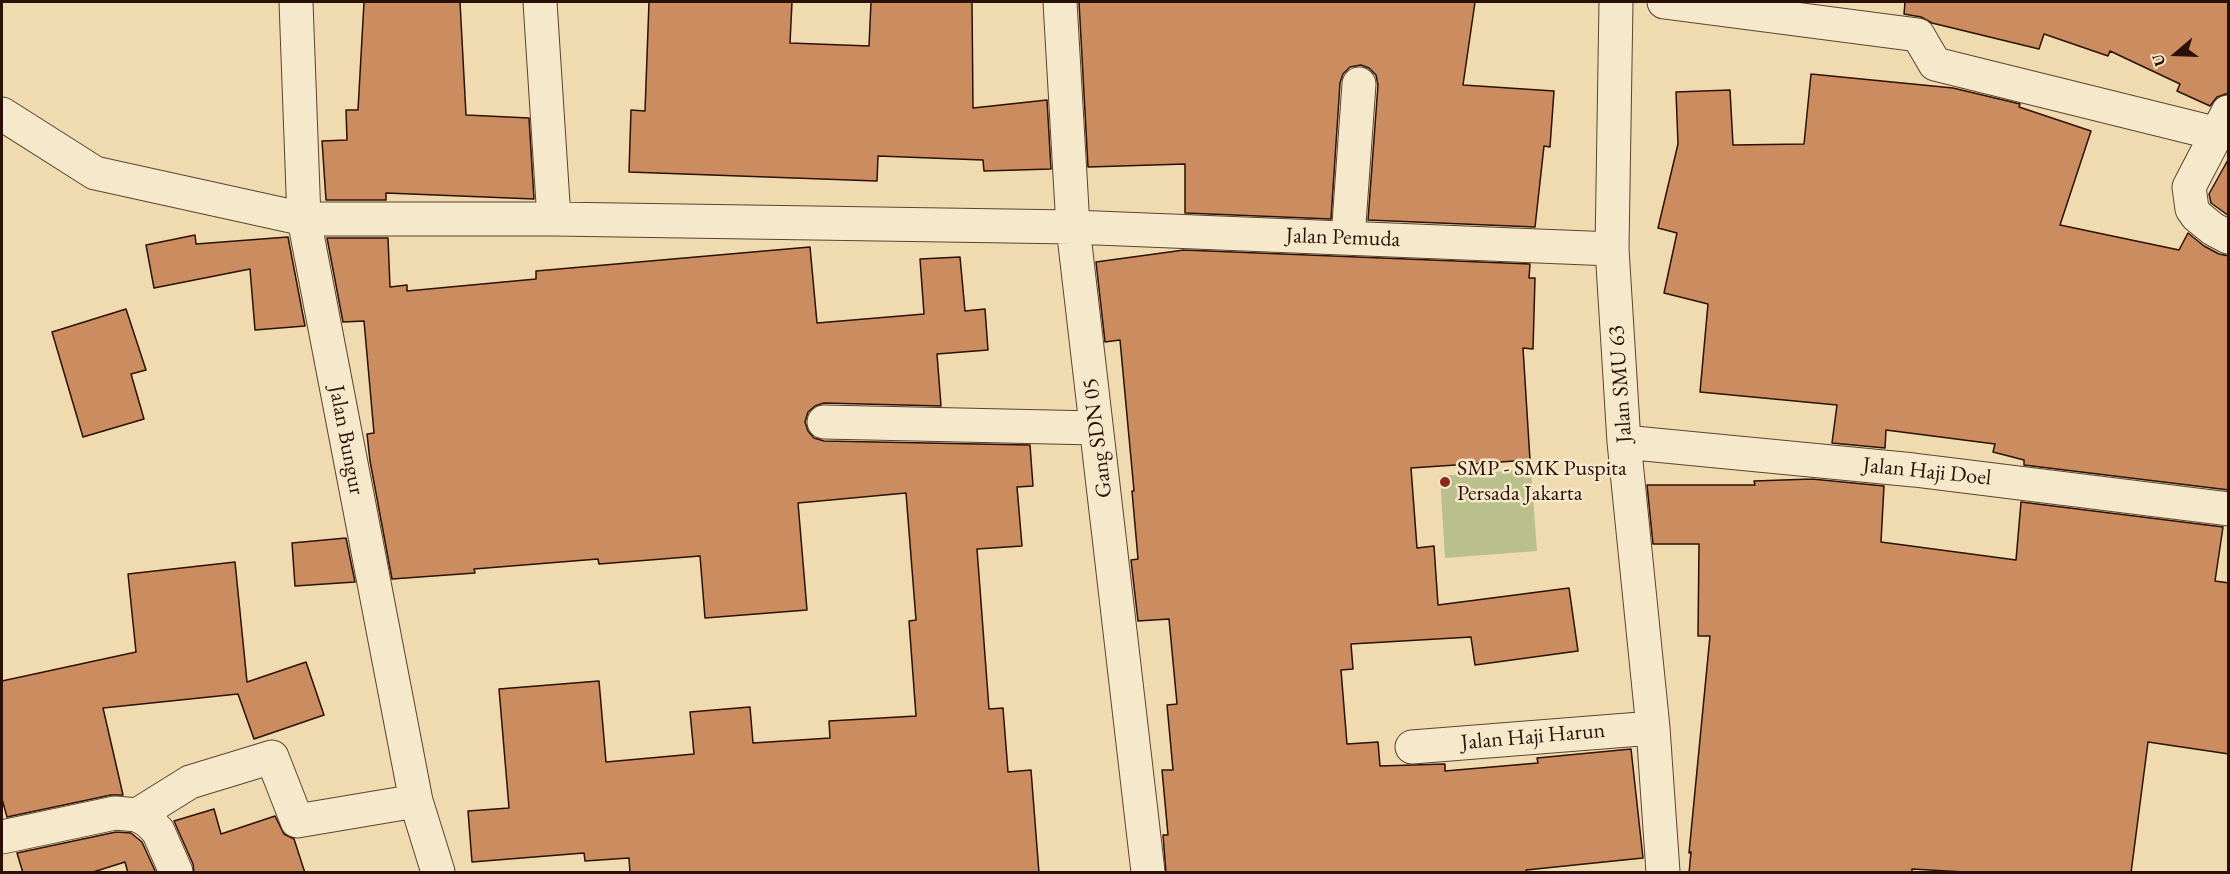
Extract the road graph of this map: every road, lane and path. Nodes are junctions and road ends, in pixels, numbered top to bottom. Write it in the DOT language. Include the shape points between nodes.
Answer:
graph roads {
  1 [pos="296,2"];
  2 [pos="540,2"];
  3 [pos="1060,2"];
  4 [pos="1616,2"];
  5 [pos="1664,2"];
  6 [pos="1359,84"];
  7 [pos="2,114"];
  8 [pos="2223,123"];
  9 [pos="304,219"];
  10 [pos="554,219"];
  11 [pos="1073,227"];
  12 [pos="2229,237"];
  13 [pos="1348,238"];
  14 [pos="1612,249"];
  15 [pos="824,422"];
  16 [pos="1096,428"];
  17 [pos="1624,442"];
  18 [pos="2229,509"];
  19 [pos="1653,728"];
  20 [pos="1412,747"];
  21 [pos="416,801"];
  22 [pos="137,815"];
  23 [pos="2,837"];
  24 [pos="176,873"];
  25 [pos="438,873"];
  26 [pos="1148,873"];
  27 [pos="1664,873"];
  1 -- 9 [label="street, Jalan Bungur"];
  2 -- 10 [label="street"];
  3 -- 11 [label="street, Gang SDN 05"];
  4 -- 14 [label="street, Jalan SMU 63"];
  5 -- 8 [label="street" via="1918,35 1935,64"];
  6 -- 13 [label="street"];
  7 -- 9 [label="street, Jalan Pemuda" via="95,173"];
  8 -- 12 [label="street" via="2189,187 2189,198 2197,216"];
  9 -- 10 [label="street, Jalan Pemuda"];
  9 -- 21 [label="street, Jalan Bungur"];
  10 -- 11 [label="street, Jalan Pemuda"];
  11 -- 13 [label="street, Jalan Pemuda"];
  11 -- 16 [label="street, Gang SDN 05"];
  13 -- 14 [label="street, Jalan Pemuda"];
  14 -- 17 [label="street, Jalan SMU 63"];
  15 -- 16 [label="street"];
  16 -- 26 [label="street, Gang SDN 05"];
  17 -- 18 [label="street, Jalan Haji Doel" via="1914,470"];
  17 -- 19 [label="street, Jalan SMU 63"];
  19 -- 20 [label="street, Jalan Haji Harun"];
  19 -- 27 [label="street, Jalan SMU 63"];
  21 -- 22 [label="street" via="297,821 272,757 190,782"];
  21 -- 25 [label="street, Jalan Bungur"];
  22 -- 23 [label="street" via="115,813"];
  22 -- 24 [label="street" via="158,831"];
}
